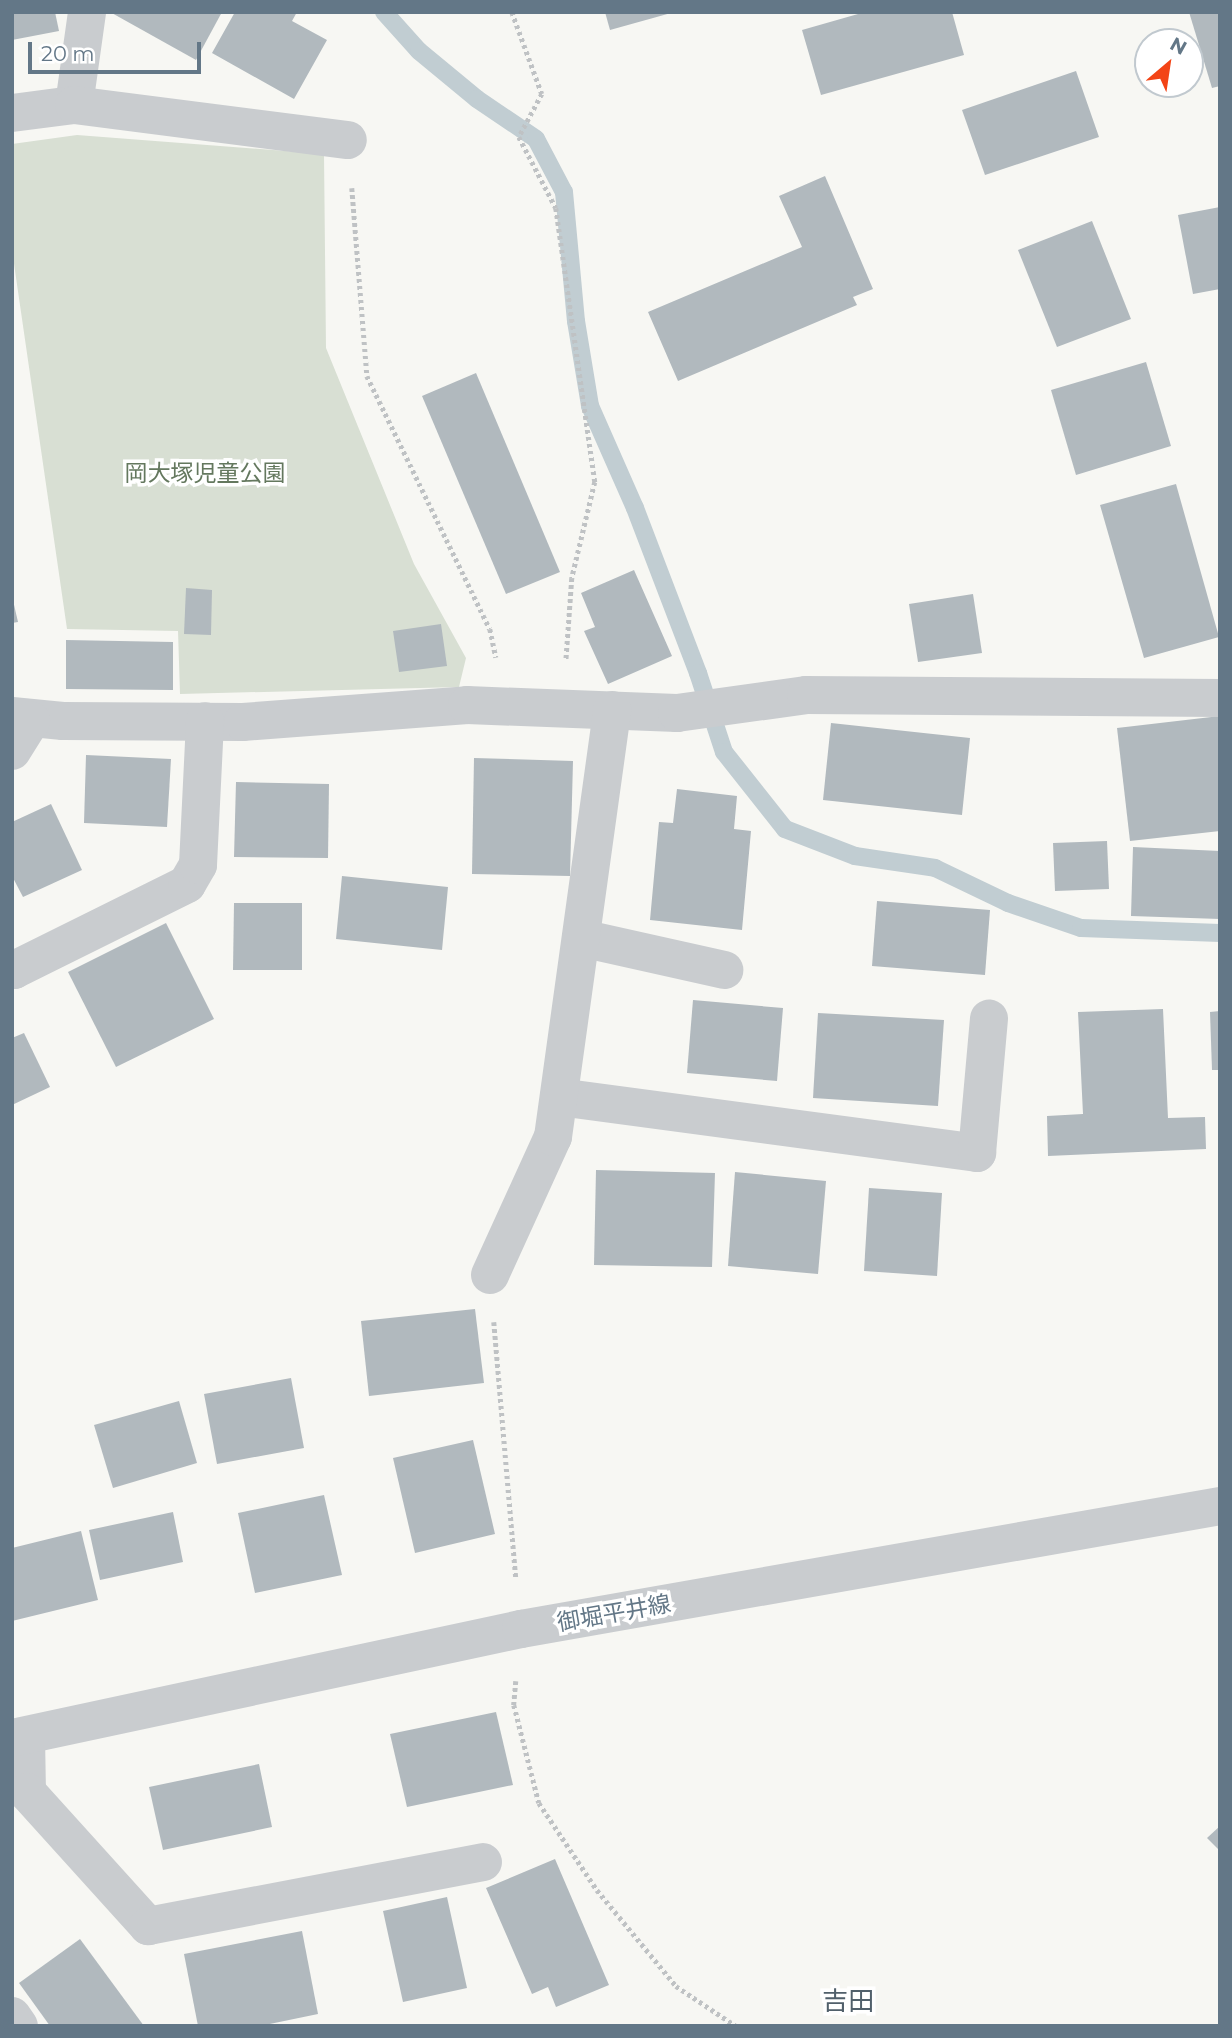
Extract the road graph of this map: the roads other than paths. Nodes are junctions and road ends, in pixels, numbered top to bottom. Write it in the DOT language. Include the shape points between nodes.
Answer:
graph roads {
  1 [pos="87,12"];
  2 [pos="74,105"];
  3 [pos="12,113"];
  4 [pos="348,140"];
  5 [pos="1220,698"];
  6 [pos="612,710"];
  7 [pos="205,721"];
  8 [pos="19,729"];
  9 [pos="581,938"];
  10 [pos="12,968"];
  11 [pos="724,970"];
  12 [pos="989,1019"];
  13 [pos="559,1097"];
  14 [pos="490,1275"];
  15 [pos="1220,1506"];
  16 [pos="19,1737"];
  17 [pos="483,1862"];
  18 [pos="12,2016"];
  19 [pos="19,2026"];
  1 -- 2 [label="street"];
  2 -- 3 [label="street"];
  2 -- 4 [label="street"];
  5 -- 6 [label="street" via="806,695 677,713"];
  6 -- 7 [label="street" via="467,705"];
  6 -- 9 [label="street"];
  7 -- 8 [label="street"];
  7 -- 10 [label="street" via="198,865 187,884"];
  9 -- 11 [label="street"];
  9 -- 13 [label="street"];
  12 -- 13 [label="street" via="977,1153"];
  13 -- 14 [label="street" via="553,1137"];
  15 -- 16 [label="street, 御堀平井線" via="521,1629"];
  16 -- 17 [label="street" via="27,1792 148,1926"];
  18 -- 19 [label="street"];
}
